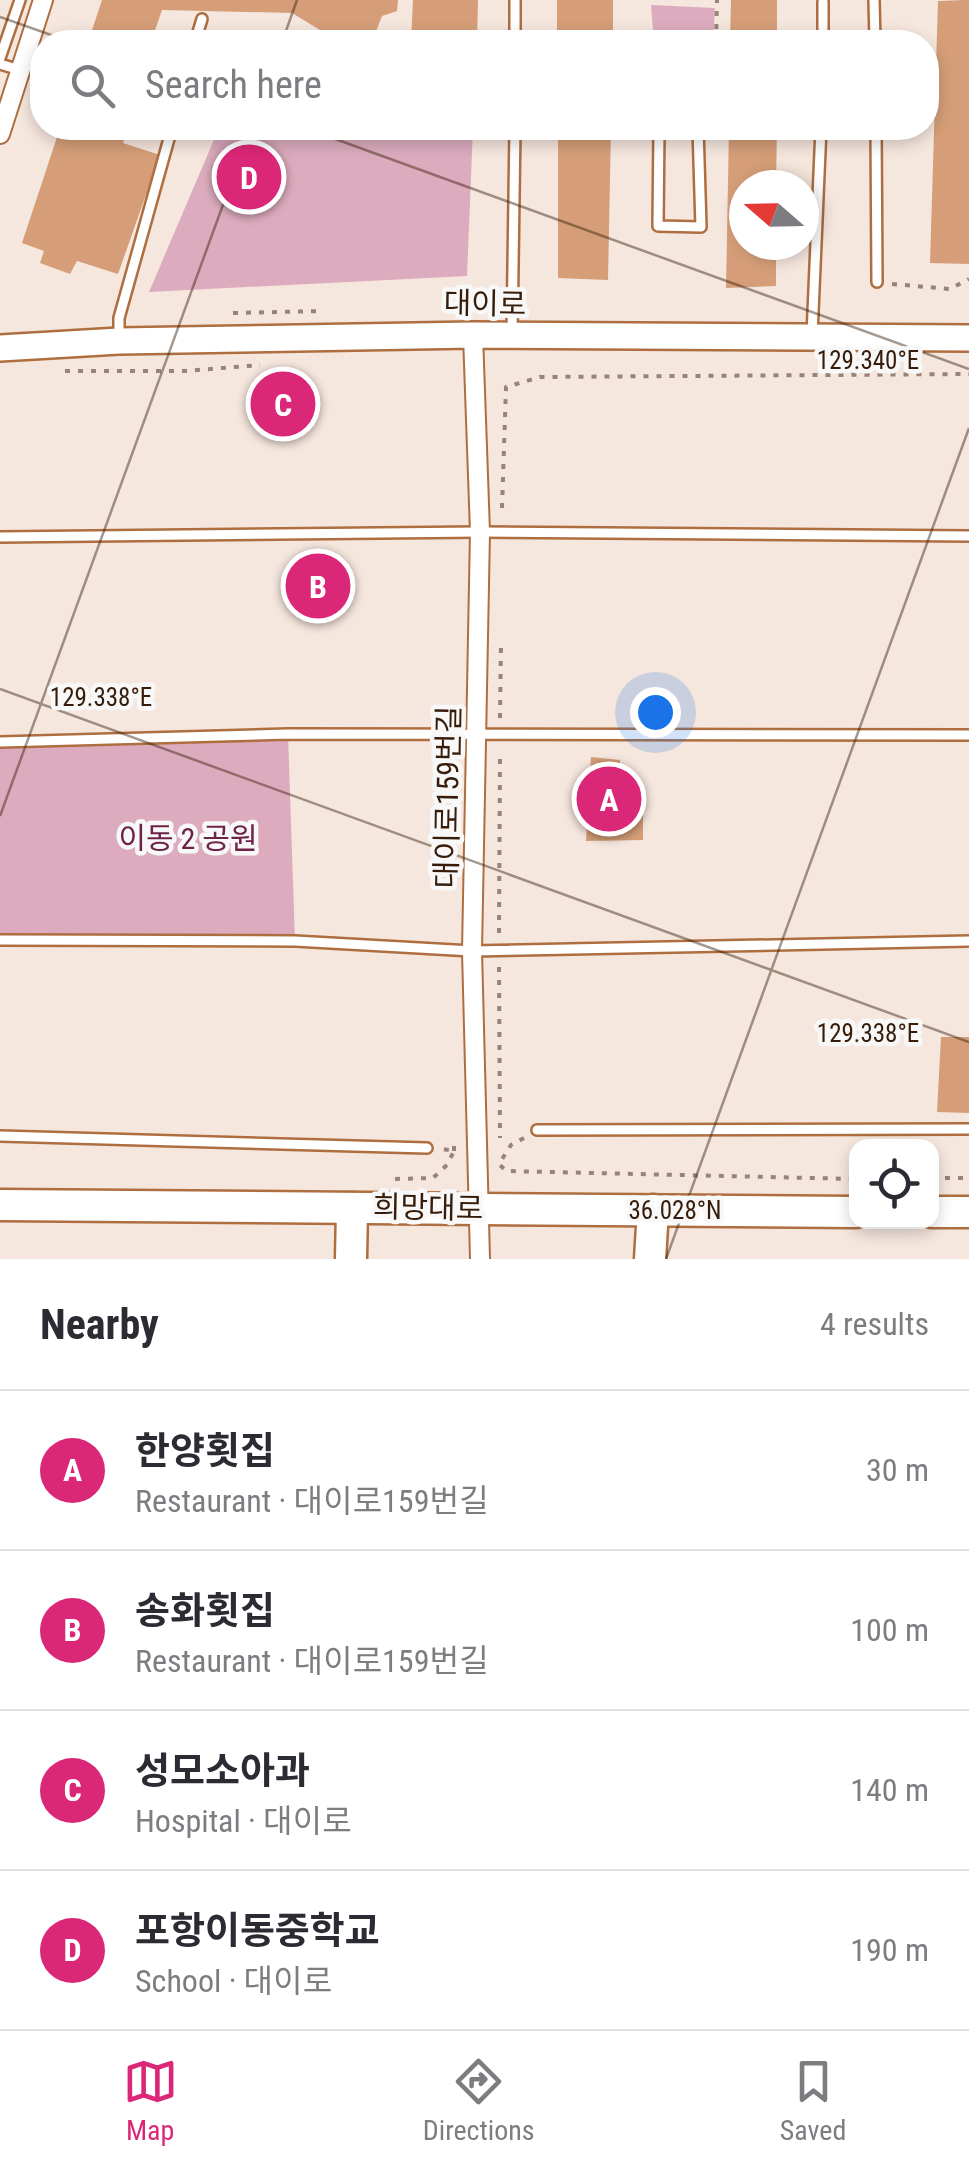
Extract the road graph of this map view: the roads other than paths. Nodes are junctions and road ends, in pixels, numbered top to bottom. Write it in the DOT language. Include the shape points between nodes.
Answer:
graph roads {
  1 [pos="20,0"];
  2 [pos="44,0"];
  3 [pos="515,0"];
  4 [pos="874,0"];
  5 [pos="823,2"];
  6 [pos="202,19"];
  7 [pos="34,30"];
  8 [pos="199,30"];
  9 [pos="516,30"];
  10 [pos="823,30"];
  11 [pos="875,30"];
  12 [pos="30,41"];
  13 [pos="2,46"];
  14 [pos="0,61"];
  15 [pos="20,70"];
  16 [pos="0,134"];
  17 [pos="169,140"];
  18 [pos="514,140"];
  19 [pos="659,140"];
  20 [pos="698,140"];
  21 [pos="821,140"];
  22 [pos="876,140"];
  23 [pos="877,282"];
  24 [pos="474,336"];
  25 [pos="812,336"];
  26 [pos="512,338"];
  27 [pos="969,338"];
  28 [pos="119,341"];
  29 [pos="0,348"];
  30 [pos="480,532"];
  31 [pos="969,536"];
  32 [pos="0,537"];
  33 [pos="969,735"];
  34 [pos="477,736"];
  35 [pos="0,742"];
  36 [pos="0,940"];
  37 [pos="969,941"];
  38 [pos="472,950"];
  39 [pos="969,1129"];
  40 [pos="537,1130"];
  41 [pos="0,1136"];
  42 [pos="427,1148"];
  43 [pos="0,1205"];
  44 [pos="352,1208"];
  45 [pos="477,1209"];
  46 [pos="653,1210"];
  47 [pos="849,1212"];
  48 [pos="939,1212"];
  49 [pos="969,1212"];
  50 [pos="351,1259"];
  51 [pos="480,1259"];
  52 [pos="650,1259"];
  1 -- 13 [label="lane"];
  2 -- 7 [label="street"];
  3 -- 9 [label="lane"];
  4 -- 11 [label="lane"];
  5 -- 10 [label="lane"];
  6 -- 8 [label="lane"];
  12 -- 15 [label="street"];
  13 -- 14 [label="lane"];
  14 -- 15 [label="lane"];
  15 -- 16 [label="street"];
  17 -- 28 [label="lane" via="119,318"];
  18 -- 26 [label="lane"];
  19 -- 20 [label="lane" via="658,226 701,227"];
  21 -- 25 [label="lane"];
  22 -- 23 [label="lane"];
  24 -- 26 [label="street, 대이로"];
  24 -- 28 [label="street, 대이로"];
  24 -- 30 [label="street, 대이로159번길"];
  25 -- 26 [label="street, 대이로"];
  25 -- 27 [label="street, 대이로"];
  28 -- 29 [label="street, 대이로"];
  30 -- 31 [label="lane"];
  30 -- 32 [label="lane"];
  30 -- 34 [label="street, 대이로159번길"];
  33 -- 34 [label="lane"];
  34 -- 35 [label="lane"];
  34 -- 38 [label="street, 대이로159번길"];
  36 -- 38 [label="lane"];
  37 -- 38 [label="lane"];
  38 -- 45 [label="street, 대이로159번길"];
  39 -- 40 [label="lane"];
  41 -- 42 [label="lane"];
  43 -- 44 [label="main road, 희망대로"];
  44 -- 45 [label="main road, 희망대로"];
  44 -- 50 [label="main road"];
  45 -- 46 [label="main road, 희망대로"];
  45 -- 51 [label="street, 대이로159번길"];
  46 -- 47 [label="main road, 희망대로"];
  46 -- 52 [label="main road"];
  48 -- 49 [label="main road"];
}
